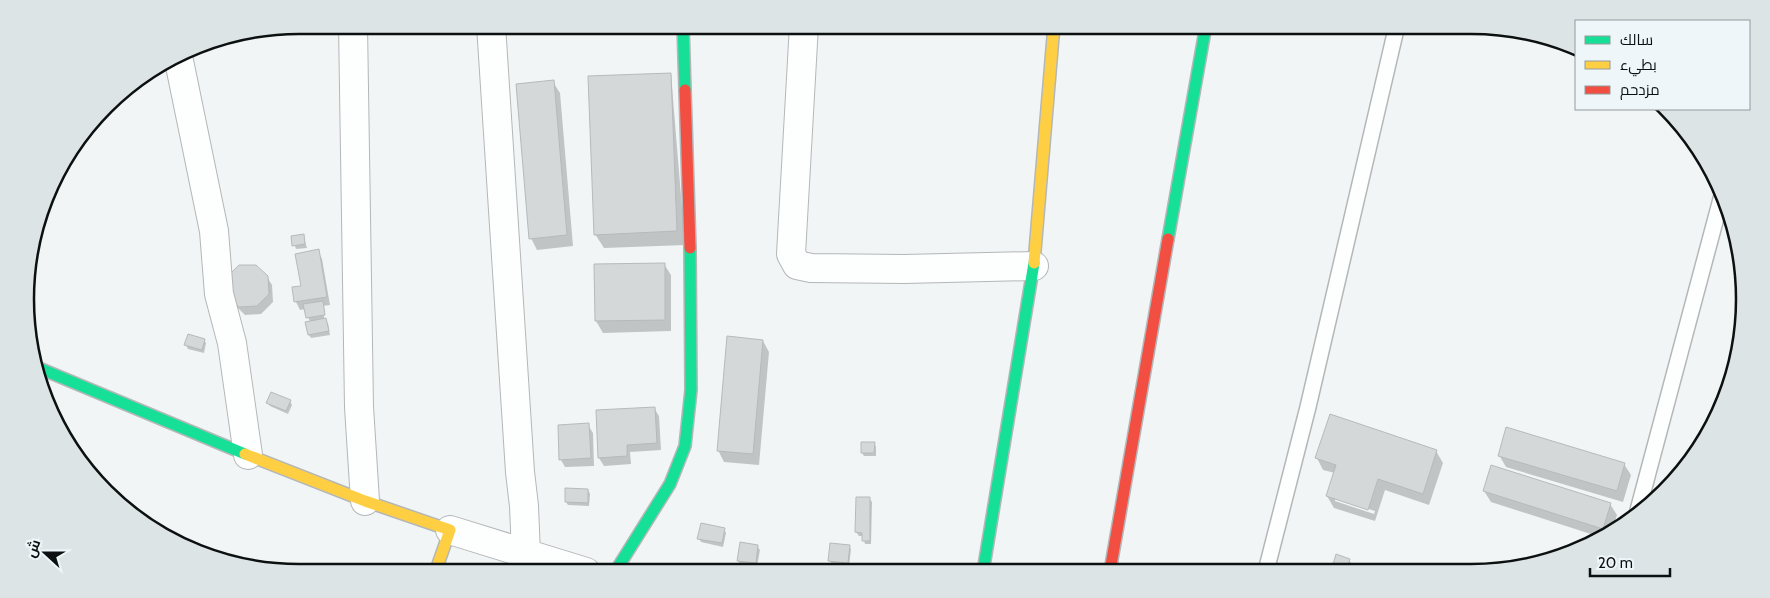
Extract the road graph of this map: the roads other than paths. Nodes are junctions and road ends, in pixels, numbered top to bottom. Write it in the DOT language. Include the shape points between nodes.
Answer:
graph roads {
  1 [pos="353,34"];
  2 [pos="492,34"];
  3 [pos="683,34"];
  4 [pos="803,34"];
  5 [pos="1053,34"];
  6 [pos="1204,34"];
  7 [pos="1395,34"];
  8 [pos="179,62"];
  9 [pos="1719,206"];
  10 [pos="1034,266"];
  11 [pos="44,370"];
  12 [pos="248,455"];
  13 [pos="365,500"];
  14 [pos="1640,503"];
  15 [pos="450,530"];
  16 [pos="526,554"];
  17 [pos="438,564"];
  18 [pos="559,564"];
  19 [pos="620,564"];
  20 [pos="984,564"];
  21 [pos="1111,564"];
  22 [pos="1268,564"];
  1 -- 13 [label="street" via="359,407"];
  2 -- 16 [label="street"];
  3 -- 19 [label="street" via="690,220 691,390 685,446 670,484"];
  4 -- 10 [label="street" via="791,254 797,265 904,269"];
  5 -- 10 [label="street"];
  6 -- 21 [label="street"];
  7 -- 22 [label="lane"];
  8 -- 12 [label="street" via="214,231 219,294 232,343"];
  9 -- 14 [label="lane"];
  10 -- 20 [label="street"];
  11 -- 12 [label="street"];
  12 -- 13 [label="street"];
  13 -- 15 [label="street"];
  15 -- 16 [label="street"];
  15 -- 17 [label="street"];
  16 -- 18 [label="street"];
}
